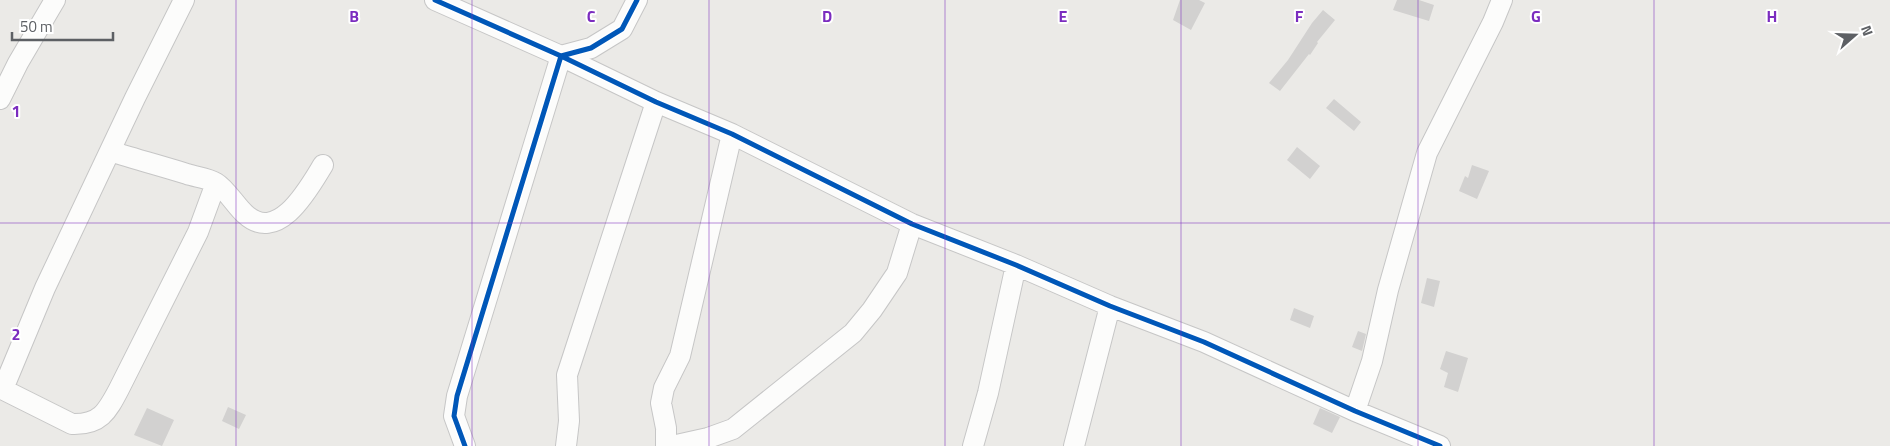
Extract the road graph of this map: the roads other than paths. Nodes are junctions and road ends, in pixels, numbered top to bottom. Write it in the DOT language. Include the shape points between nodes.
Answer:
graph roads {
  1 [pos="56,0"];
  2 [pos="184,0"];
  3 [pos="435,0"];
  4 [pos="637,0"];
  5 [pos="1502,0"];
  6 [pos="561,56"];
  7 [pos="0,99"];
  8 [pos="656,102"];
  9 [pos="732,134"];
  10 [pos="110,151"];
  11 [pos="323,165"];
  12 [pos="216,183"];
  13 [pos="912,224"];
  14 [pos="1016,266"];
  15 [pos="1110,306"];
  16 [pos="2,389"];
  17 [pos="1355,411"];
  18 [pos="465,446"];
  19 [pos="566,446"];
  20 [pos="666,446"];
  21 [pos="672,446"];
  22 [pos="973,446"];
  23 [pos="1074,446"];
  24 [pos="1440,446"];
  1 -- 7 [label="street"];
  2 -- 10 [label="street"];
  3 -- 6 [label="street"];
  4 -- 6 [label="street" via="622,29 591,48"];
  5 -- 17 [label="street" via="1428,152 1388,290 1372,361"];
  6 -- 8 [label="street"];
  6 -- 18 [label="street" via="457,396 454,416"];
  8 -- 9 [label="street"];
  8 -- 19 [label="street" via="567,375 569,421"];
  9 -- 13 [label="street"];
  9 -- 20 [label="street" via="680,356 662,396"];
  10 -- 12 [label="street"];
  10 -- 16 [label="street" via="45,288"];
  11 -- 12 [label="street" via="304,196 289,212 266,223 246,216"];
  12 -- 16 [label="street" via="198,232 105,414 84,424 72,424"];
  13 -- 14 [label="street"];
  13 -- 21 [label="street" via="897,273 854,333 733,429"];
  14 -- 15 [label="street"];
  14 -- 22 [label="street"];
  15 -- 17 [label="street" via="1204,342"];
  15 -- 23 [label="street"];
  17 -- 24 [label="street"];
}
